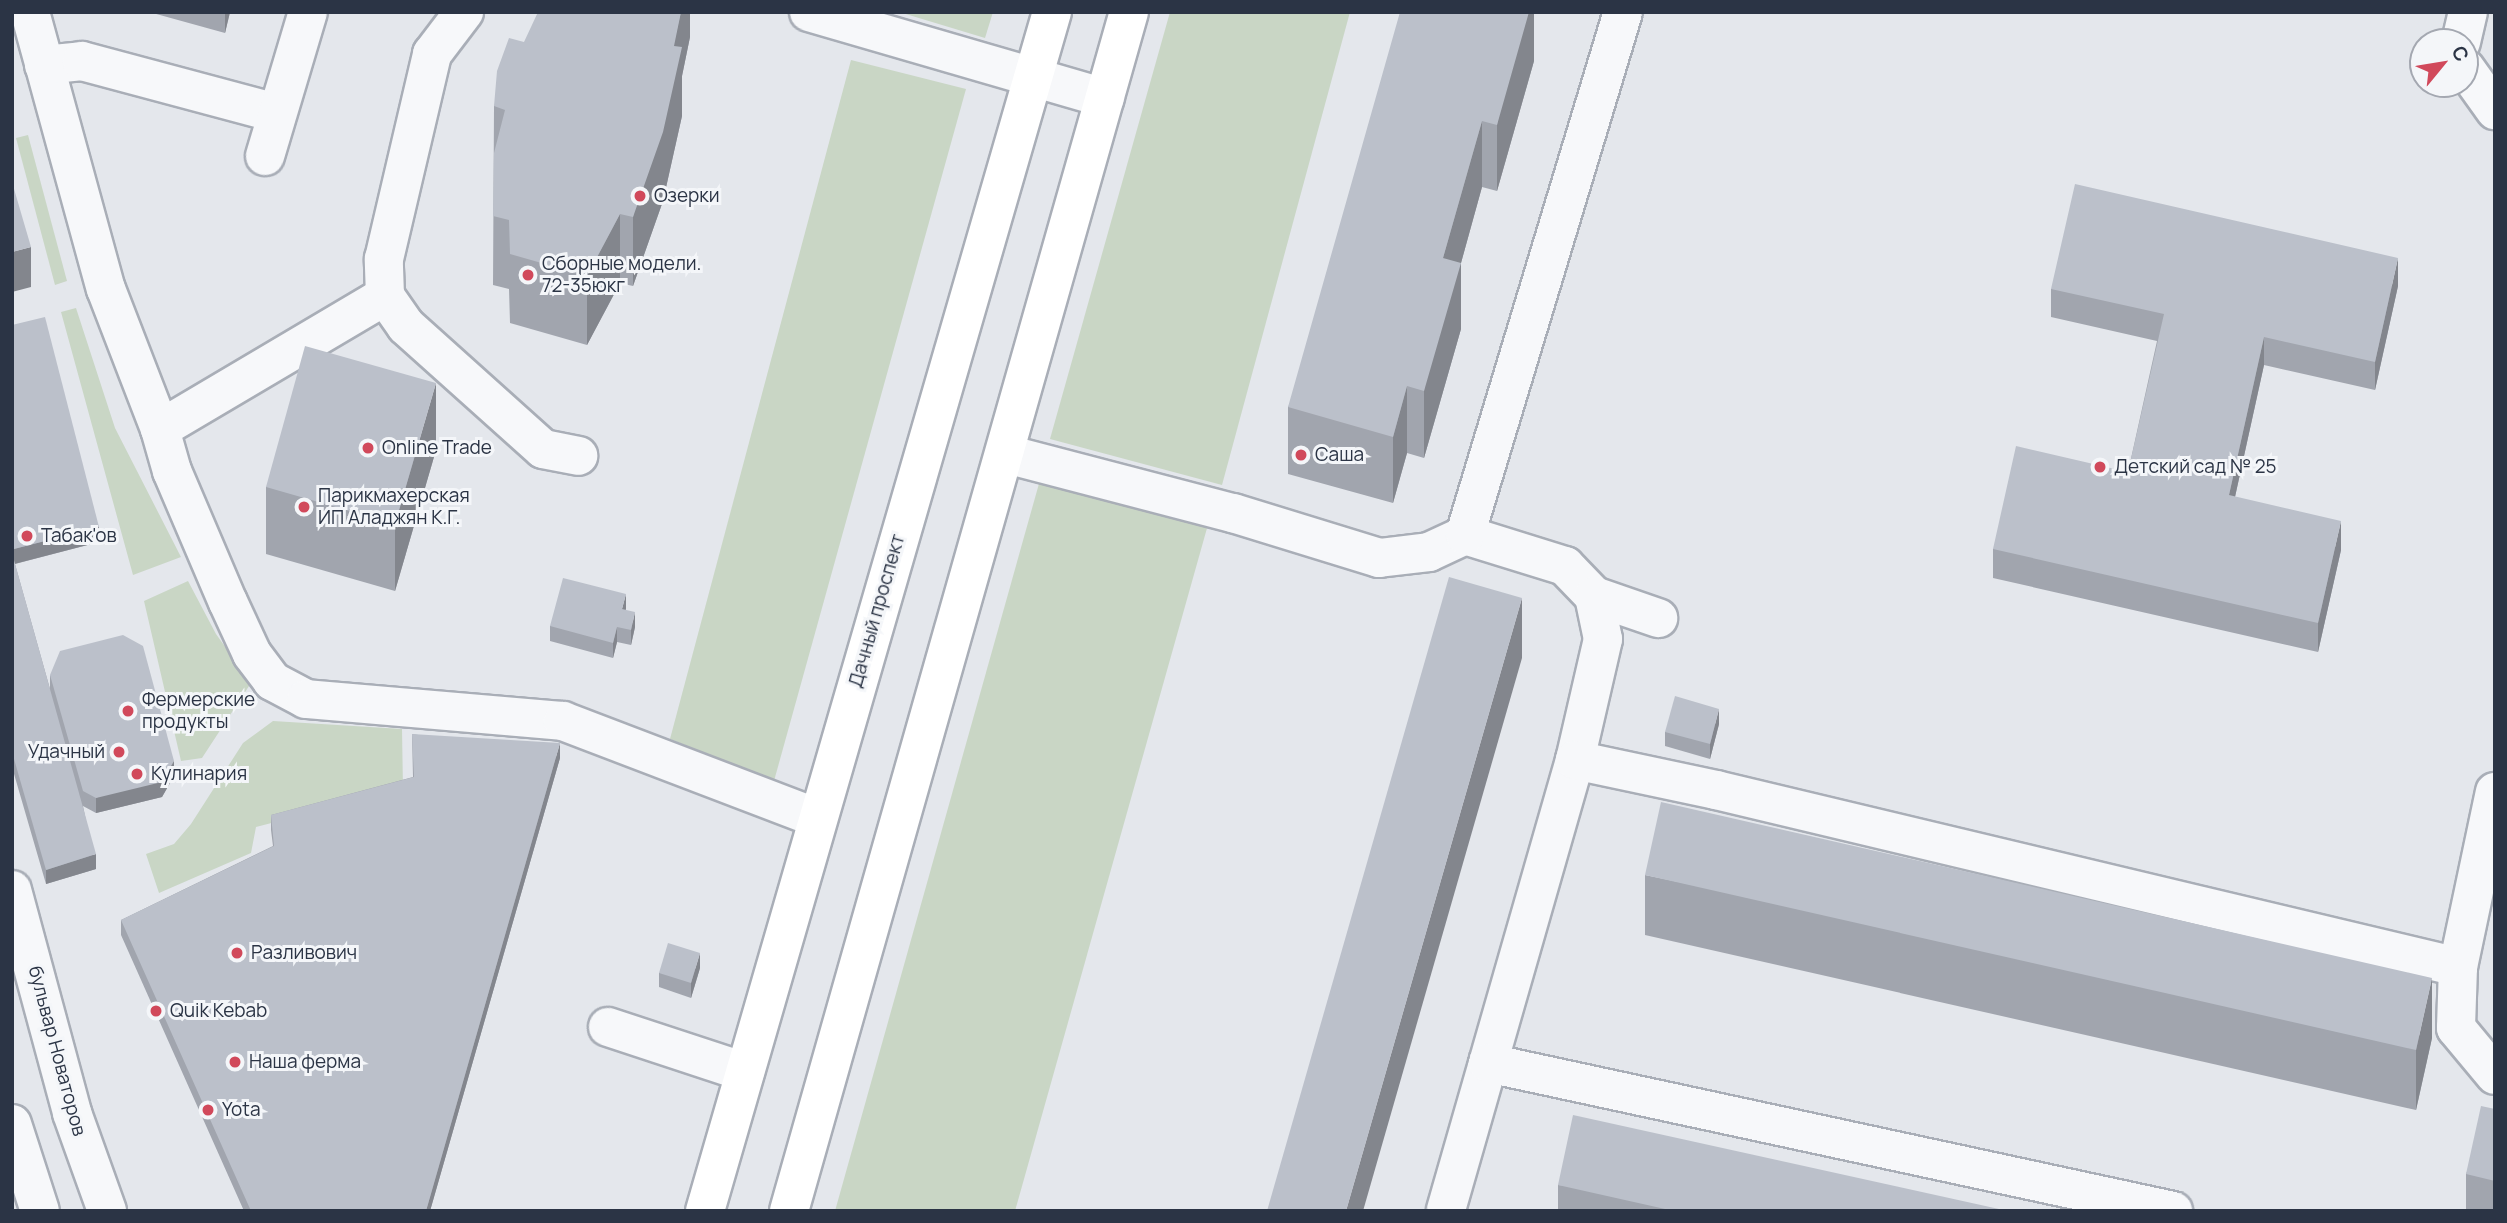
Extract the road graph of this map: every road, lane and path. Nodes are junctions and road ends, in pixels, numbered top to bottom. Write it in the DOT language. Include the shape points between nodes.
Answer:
graph roads {
  1 [pos="30,12"];
  2 [pos="308,12"];
  3 [pos="464,12"];
  4 [pos="809,12"];
  5 [pos="1052,12"];
  6 [pos="1129,12"];
  7 [pos="1623,12"];
  8 [pos="44,65"];
  9 [pos="1034,78"];
  10 [pos="2479,88"];
  11 [pos="1105,98"];
  12 [pos="2495,110"];
  13 [pos="276,113"];
  14 [pos="265,156"];
  15 [pos="385,296"];
  16 [pos="160,429"];
  17 [pos="1006,454"];
  18 [pos="578,456"];
  19 [pos="1465,535"];
  20 [pos="1594,596"];
  21 [pos="1658,618"];
  22 [pos="1575,760"];
  23 [pos="2495,792"];
  24 [pos="817,818"];
  25 [pos="12,890"];
  26 [pos="2458,967"];
  27 [pos="608,1027"];
  28 [pos="1488,1063"];
  29 [pos="745,1072"];
  30 [pos="2495,1076"];
  31 [pos="12,1124"];
  32 [pos="40,1211"];
  33 [pos="107,1211"];
  34 [pos="705,1211"];
  35 [pos="789,1211"];
  36 [pos="1446,1211"];
  37 [pos="2173,1211"];
  1 -- 8 [label="street"];
  2 -- 13 [label="street"];
  3 -- 15 [label="street" via="432,54 384,259"];
  4 -- 9 [label="street"];
  5 -- 9 [label="main road, Дачный проспект"];
  6 -- 11 [label="main road"];
  7 -- 19 [label="street"];
  8 -- 13 [label="street" via="82,61"];
  8 -- 16 [label="street" via="106,289"];
  9 -- 11 [label="street"];
  9 -- 24 [label="main road, Дачный проспект"];
  10 -- 12 [label="street"];
  11 -- 17 [label="main road"];
  13 -- 14 [label="street"];
  15 -- 16 [label="street"];
  15 -- 18 [label="street" via="406,326 543,449"];
  16 -- 24 [label="street" via="172,471 228,602 252,654 272,681 306,699 563,721"];
  17 -- 19 [label="street" via="1233,513 1379,558 1429,552"];
  17 -- 35 [label="main road"];
  19 -- 20 [label="street" via="1565,566"];
  20 -- 21 [label="street"];
  20 -- 22 [label="street" via="1603,639"];
  22 -- 26 [label="street"];
  22 -- 28 [label="street"];
  23 -- 26 [label="street"];
  24 -- 29 [label="main road, Дачный проспект"];
  25 -- 33 [label="street, бульвар Новаторов" via="72,1113"];
  26 -- 30 [label="street" via="2456,1028"];
  27 -- 29 [label="street"];
  28 -- 36 [label="street"];
  28 -- 37 [label="street"];
  29 -- 34 [label="main road, Дачный проспект"];
  31 -- 32 [label="street"];
}
